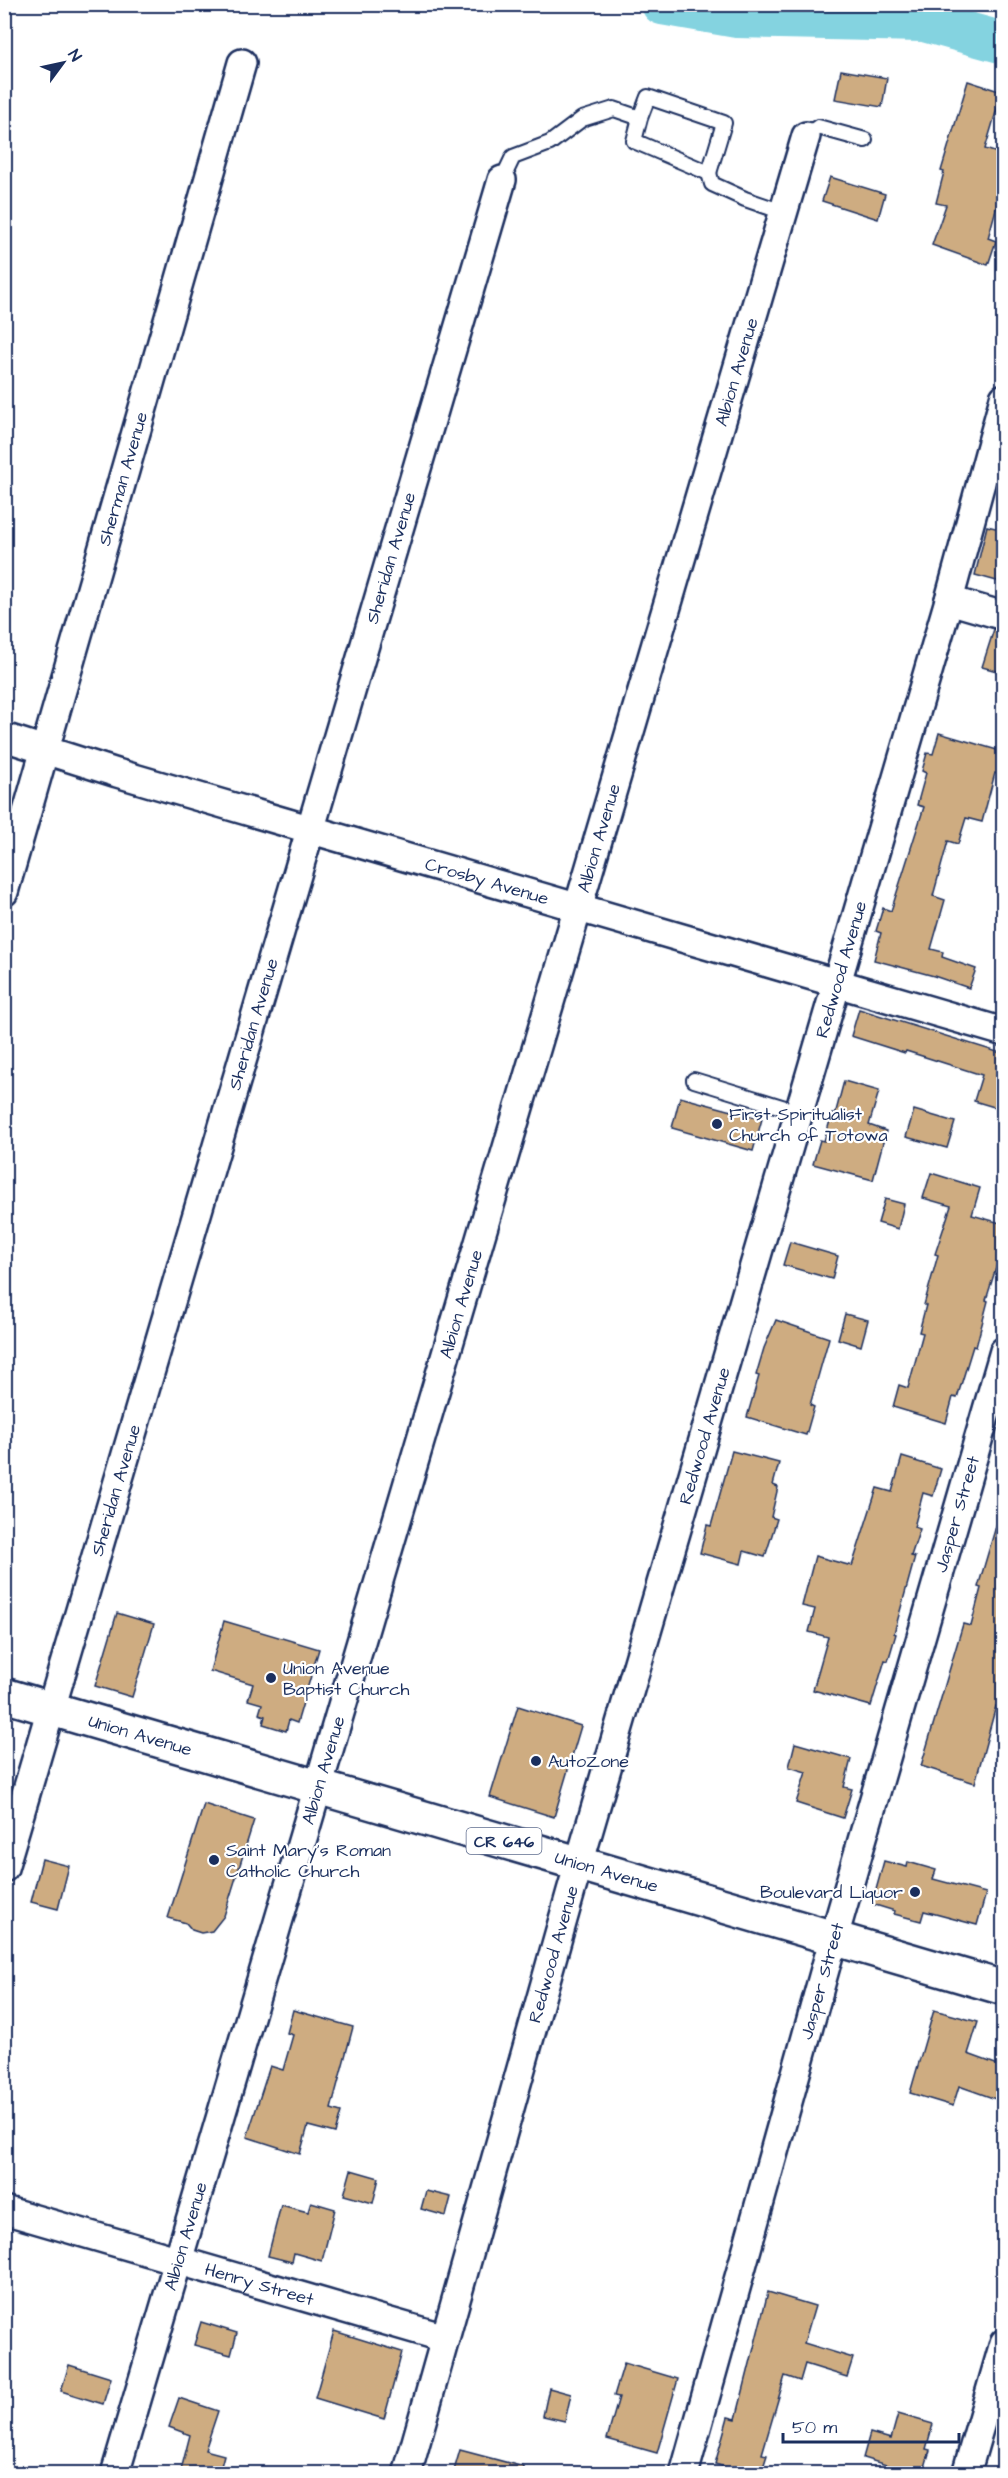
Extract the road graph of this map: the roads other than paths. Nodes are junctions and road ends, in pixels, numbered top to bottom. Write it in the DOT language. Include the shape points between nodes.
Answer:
graph roads {
  1 [pos="242,63"];
  2 [pos="640,118"];
  3 [pos="806,136"];
  4 [pos="865,140"];
  5 [pos="709,173"];
  6 [pos="502,180"];
  7 [pos="783,212"];
  8 [pos="1004,398"];
  9 [pos="949,600"];
  10 [pos="1004,616"];
  11 [pos="4,737"];
  12 [pos="47,749"];
  13 [pos="310,829"];
  14 [pos="4,892"];
  15 [pos="577,908"];
  16 [pos="836,983"];
  17 [pos="1004,1032"];
  18 [pos="694,1080"];
  19 [pos="798,1112"];
  20 [pos="1004,1351"];
  21 [pos="4,1695"];
  22 [pos="51,1709"];
  23 [pos="319,1787"];
  24 [pos="579,1863"];
  25 [pos="4,1868"];
  26 [pos="834,1937"];
  27 [pos="1004,1988"];
  28 [pos="4,2210"];
  29 [pos="177,2260"];
  30 [pos="446,2338"];
  31 [pos="1004,2343"];
  32 [pos="115,2474"];
  33 [pos="407,2474"];
  34 [pos="684,2474"];
  35 [pos="966,2474"];
  1 -- 12 [label="street, Sherman Avenue"];
  2 -- 5 [label="lane" via="634,141"];
  2 -- 5 [label="lane" via="648,97 724,123"];
  2 -- 6 [label="lane" via="614,109 582,119 550,143 513,157"];
  3 -- 4 [label="lane" via="818,127"];
  3 -- 7 [label="street, Albion Avenue"];
  5 -- 7 [label="lane" via="712,184"];
  6 -- 13 [label="street, Sheridan Avenue"];
  7 -- 15 [label="street, Albion Avenue"];
  8 -- 9 [label="street, Redwood Avenue"];
  9 -- 10 [label="street"];
  9 -- 16 [label="street, Redwood Avenue"];
  11 -- 12 [label="street, Crosby Avenue"];
  12 -- 13 [label="street, Crosby Avenue"];
  12 -- 14 [label="street, Sherman Avenue"];
  13 -- 15 [label="street, Crosby Avenue"];
  13 -- 22 [label="street, Sheridan Avenue"];
  15 -- 16 [label="street, Crosby Avenue"];
  15 -- 23 [label="street, Albion Avenue"];
  16 -- 17 [label="street, Crosby Avenue"];
  16 -- 19 [label="street, Redwood Avenue"];
  18 -- 19 [label="lane"];
  19 -- 24 [label="street, Redwood Avenue"];
  20 -- 26 [label="street, Jasper Street"];
  21 -- 22 [label="main road, Union Avenue / CR 646"];
  22 -- 23 [label="main road, Union Avenue / CR 646"];
  22 -- 25 [label="street, Sheridan Avenue"];
  23 -- 24 [label="main road, Union Avenue / CR 646"];
  23 -- 29 [label="street, Albion Avenue"];
  24 -- 26 [label="main road, Union Avenue / CR 646"];
  24 -- 30 [label="street, Redwood Avenue"];
  26 -- 27 [label="main road, Union Avenue / CR 646"];
  26 -- 34 [label="street, Jasper Street"];
  28 -- 29 [label="street, Henry Street"];
  29 -- 30 [label="street, Henry Street"];
  29 -- 32 [label="street, Albion Avenue"];
  30 -- 33 [label="street, Redwood Avenue"];
  31 -- 35 [label="street"];
}
